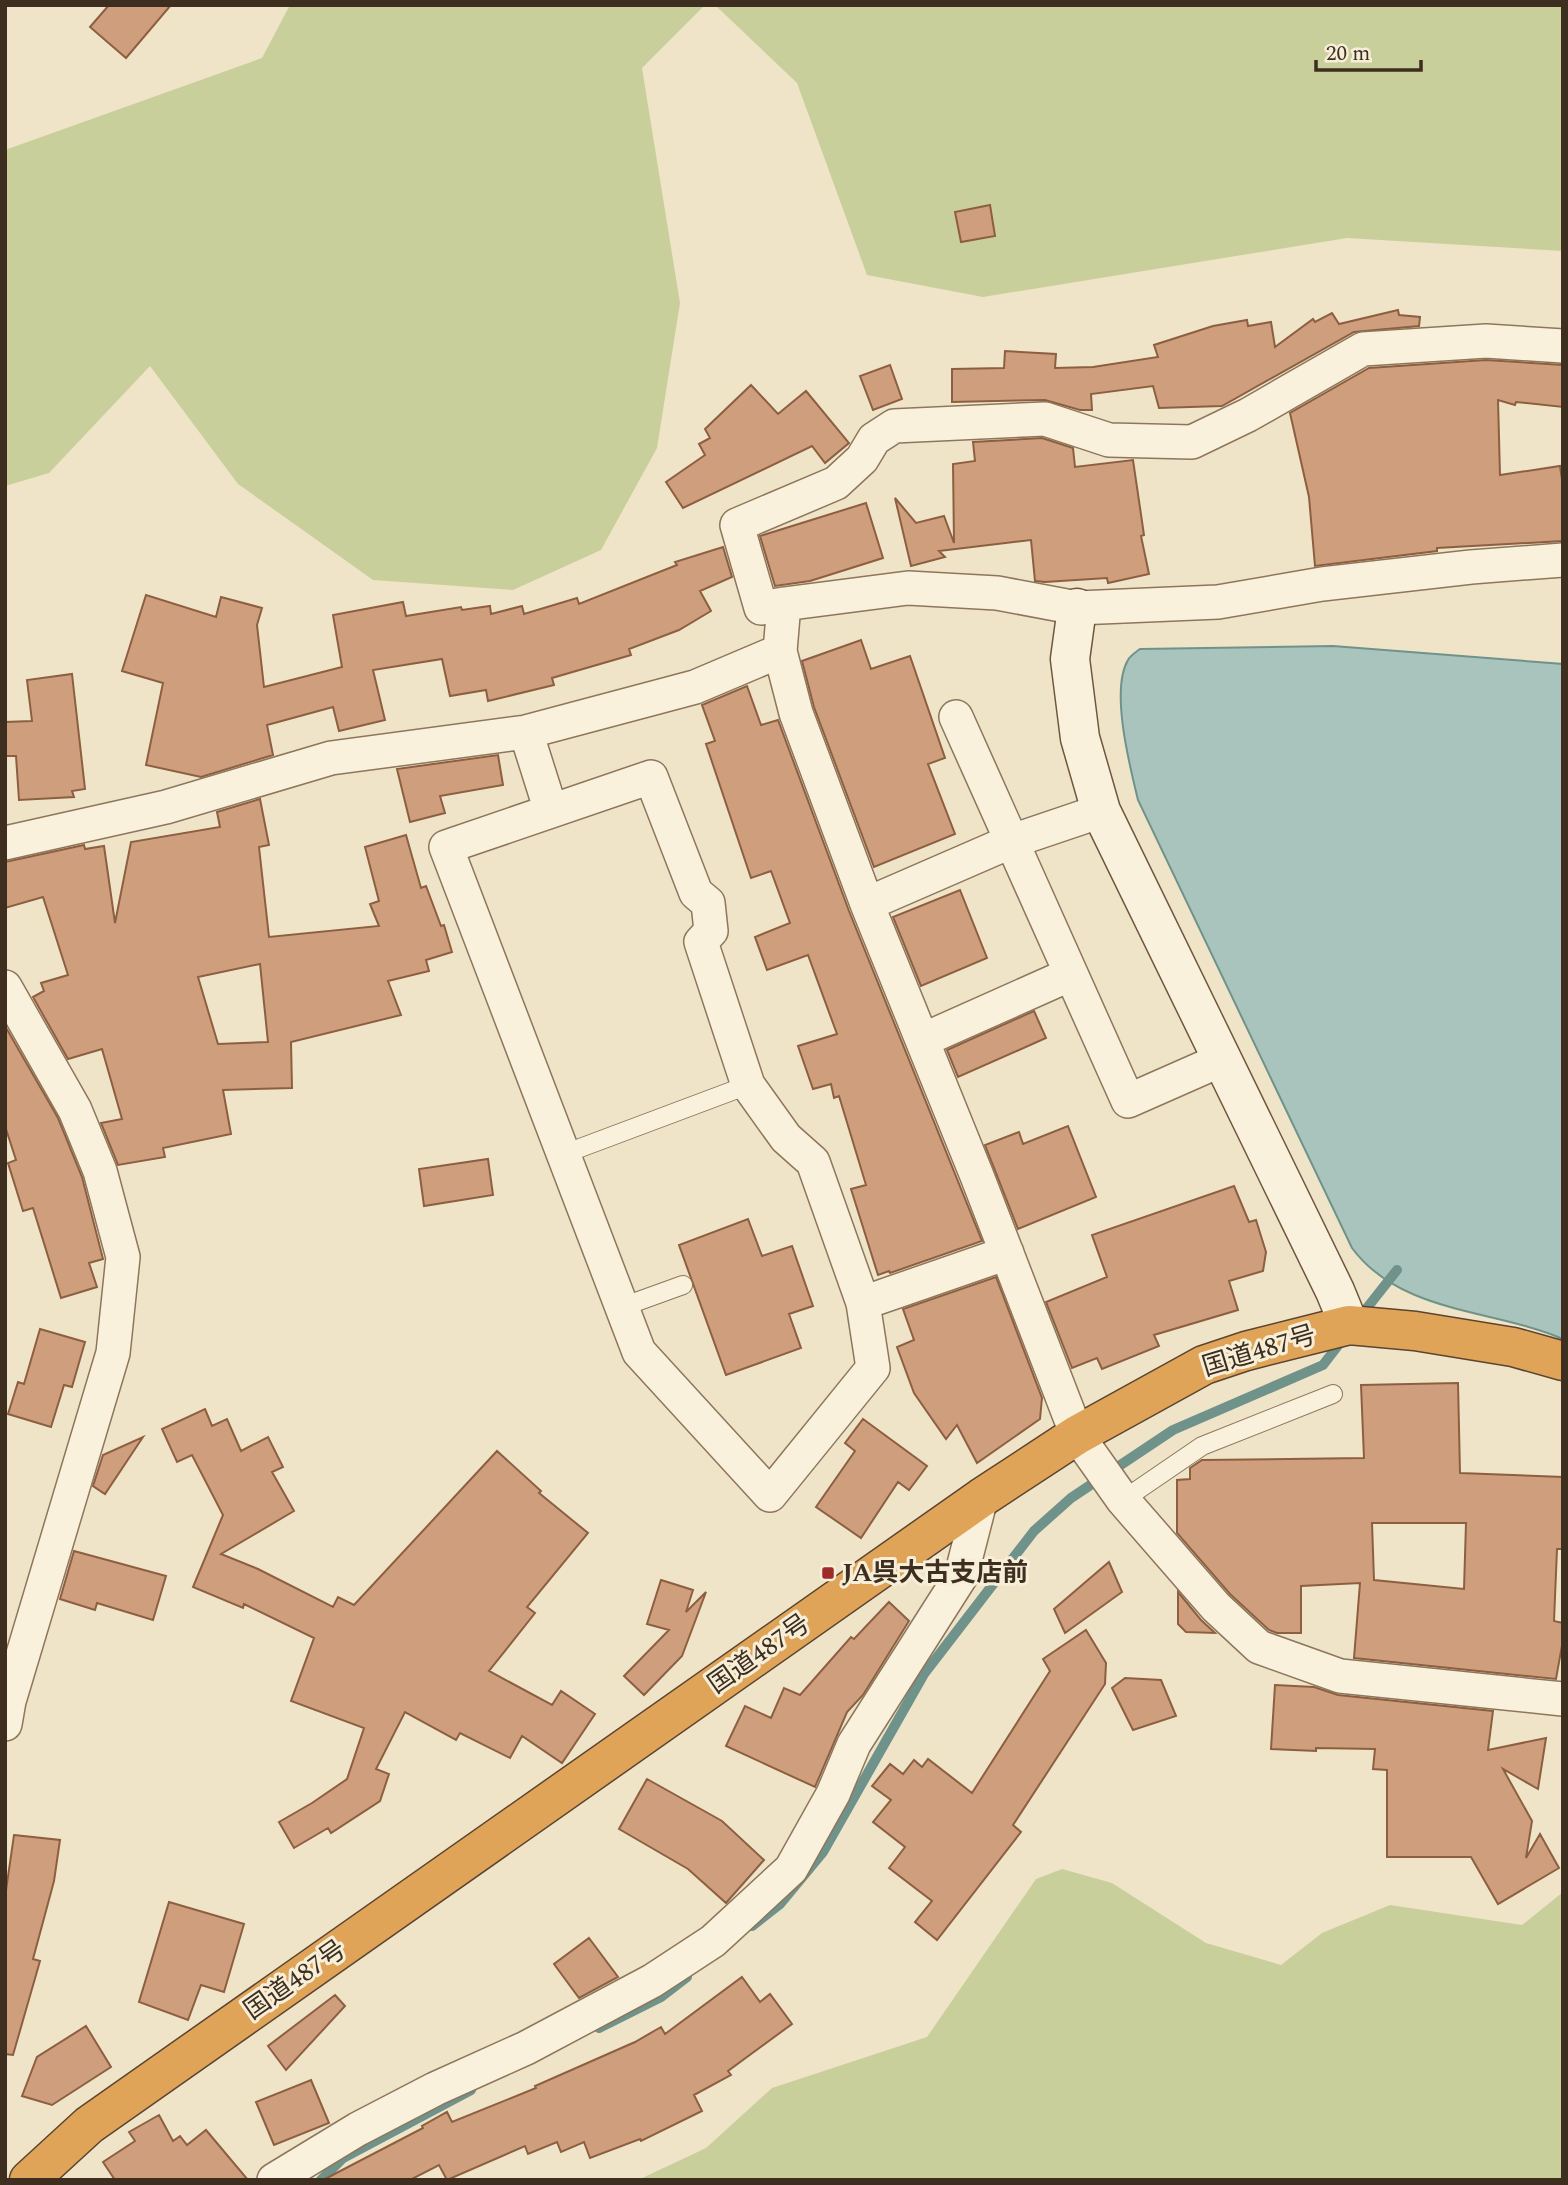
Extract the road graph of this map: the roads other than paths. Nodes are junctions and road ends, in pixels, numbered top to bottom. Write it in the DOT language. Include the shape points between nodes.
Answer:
graph roads {
  1 [pos="1563,346"];
  2 [pos="1563,560"];
  3 [pos="784,604"];
  4 [pos="1077,608"];
  5 [pos="780,651"];
  6 [pos="956,717"];
  7 [pos="526,732"];
  8 [pos="551,811"];
  9 [pos="1101,811"];
  10 [pos="1012,841"];
  11 [pos="5,843"];
  12 [pos="867,904"];
  13 [pos="1071,974"];
  14 [pos="5,987"];
  15 [pos="923,1040"];
  16 [pos="1221,1060"];
  17 [pos="748,1085"];
  18 [pos="564,1153"];
  19 [pos="1007,1253"];
  20 [pos="682,1284"];
  21 [pos="863,1303"];
  22 [pos="622,1307"];
  23 [pos="1349,1325"];
  24 [pos="1563,1361"];
  25 [pos="1333,1394"];
  26 [pos="1077,1435"];
  27 [pos="981,1497"];
  28 [pos="1123,1500"];
  29 [pos="1563,1699"];
  30 [pos="5,1724"];
  31 [pos="29,2180"];
  32 [pos="274,2180"];
  1 -- 3 [label="street" via="1486,341 1363,349 1192,442 1109,439 1045,419 894,426 874,439 862,459 836,484 737,525 761,608"];
  2 -- 4 [label="street" via="1322,584 1218,602"];
  3 -- 4 [label="street" via="908,588 997,593"];
  3 -- 5 [label="street"];
  4 -- 9 [label="street" via="1070,659 1080,738"];
  5 -- 7 [label="street" via="695,687"];
  5 -- 12 [label="street" via="796,713"];
  6 -- 10 [label="street"];
  7 -- 8 [label="street"];
  7 -- 11 [label="street" via="331,758 166,807"];
  8 -- 17 [label="street" via="651,777 696,893 708,903 711,931 701,942"];
  8 -- 18 [label="street" via="446,847"];
  9 -- 10 [label="street"];
  9 -- 16 [label="street"];
  10 -- 12 [label="street"];
  10 -- 13 [label="street"];
  12 -- 15 [label="street"];
  13 -- 15 [label="street"];
  13 -- 16 [label="street" via="1128,1101"];
  14 -- 30 [label="street" via="75,1110 100,1171 123,1257 113,1353"];
  15 -- 19 [label="street"];
  16 -- 23 [label="street"];
  17 -- 18 [label="lane"];
  17 -- 21 [label="street" via="786,1138 813,1162"];
  18 -- 22 [label="street"];
  19 -- 21 [label="street"];
  19 -- 26 [label="street"];
  20 -- 22 [label="lane"];
  21 -- 22 [label="street" via="873,1368 770,1495 639,1352"];
  23 -- 24 [label="highway, 国道487号" via="1513,1346"];
  23 -- 26 [label="highway, 国道487号" via="1245,1350 1204,1365"];
  25 -- 28 [label="lane" via="1202,1446"];
  26 -- 27 [label="highway, 国道487号"];
  26 -- 28 [label="street"];
  27 -- 31 [label="highway, 国道487号" via="89,2125"];
  27 -- 32 [label="street" via="961,1576 854,1744 833,1794 791,1869 713,1941 652,1981 358,2129"];
  28 -- 29 [label="street" via="1216,1607 1259,1647 1339,1676"];
}
